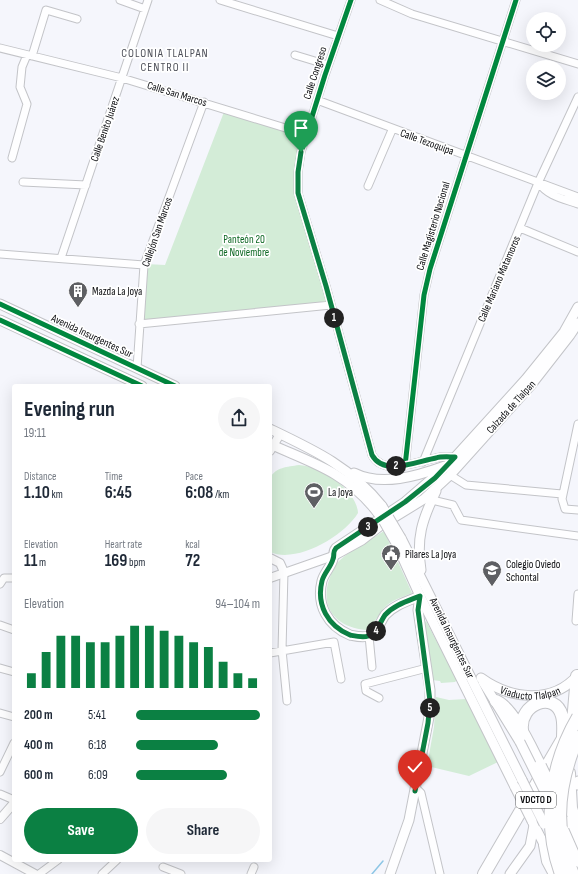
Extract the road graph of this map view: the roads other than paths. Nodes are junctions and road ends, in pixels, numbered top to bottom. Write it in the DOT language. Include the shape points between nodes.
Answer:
graph roads {
  1 [pos="120,0"];
  2 [pos="148,0"];
  3 [pos="220,0"];
  4 [pos="351,0"];
  5 [pos="380,0"];
  6 [pos="516,0"];
  7 [pos="145,9"];
  8 [pos="77,19"];
  9 [pos="338,36"];
  10 [pos="505,41"];
  11 [pos="0,48"];
  12 [pos="30,55"];
  13 [pos="295,55"];
  14 [pos="578,64"];
  15 [pos="328,65"];
  16 [pos="122,78"];
  17 [pos="578,97"];
  18 [pos="317,100"];
  19 [pos="204,102"];
  20 [pos="392,130"];
  21 [pos="307,132"];
  22 [pos="466,156"];
  23 [pos="12,158"];
  24 [pos="23,182"];
  25 [pos="538,183"];
  26 [pos="86,185"];
  27 [pos="368,186"];
  28 [pos="578,197"];
  29 [pos="578,204"];
  30 [pos="520,228"];
  31 [pos="578,252"];
  32 [pos="0,254"];
  33 [pos="61,258"];
  34 [pos="144,265"];
  35 [pos="0,304"];
  36 [pos="331,305"];
  37 [pos="578,307"];
  38 [pos="0,320"];
  39 [pos="578,323"];
  40 [pos="140,324"];
  41 [pos="137,368"];
  42 [pos="138,384"];
  43 [pos="171,384"];
  44 [pos="578,424"];
  45 [pos="272,431"];
  46 [pos="280,434"];
  47 [pos="272,446"];
  48 [pos="272,447"];
  49 [pos="455,457"];
  50 [pos="423,462"];
  51 [pos="448,465"];
  52 [pos="405,466"];
  53 [pos="342,467"];
  54 [pos="450,475"];
  55 [pos="438,486"];
  56 [pos="562,494"];
  57 [pos="432,500"];
  58 [pos="378,507"];
  59 [pos="578,510"];
  60 [pos="578,536"];
  61 [pos="399,540"];
  62 [pos="333,556"];
  63 [pos="272,559"];
  64 [pos="284,572"];
  65 [pos="272,577"];
  66 [pos="12,578"];
  67 [pos="422,578"];
  68 [pos="0,584"];
  69 [pos="578,594"];
  70 [pos="420,596"];
  71 [pos="576,621"];
  72 [pos="0,625"];
  73 [pos="12,629"];
  74 [pos="369,636"];
  75 [pos="282,650"];
  76 [pos="272,652"];
  77 [pos="460,655"];
  78 [pos="372,667"];
  79 [pos="0,668"];
  80 [pos="427,668"];
  81 [pos="12,671"];
  82 [pos="578,676"];
  83 [pos="480,678"];
  84 [pos="341,679"];
  85 [pos="379,698"];
  86 [pos="287,701"];
  87 [pos="496,701"];
  88 [pos="0,713"];
  89 [pos="12,716"];
  90 [pos="577,722"];
  91 [pos="521,736"];
  92 [pos="578,737"];
  93 [pos="563,738"];
  94 [pos="12,747"];
  95 [pos="578,748"];
  96 [pos="0,772"];
  97 [pos="577,783"];
  98 [pos="416,788"];
  99 [pos="0,794"];
  100 [pos="12,800"];
  101 [pos="12,804"];
  102 [pos="578,816"];
  103 [pos="0,819"];
  104 [pos="537,823"];
  105 [pos="578,830"];
  106 [pos="545,845"];
  107 [pos="578,848"];
  108 [pos="0,855"];
  109 [pos="12,862"];
  110 [pos="13,862"];
  111 [pos="55,862"];
  112 [pos="115,862"];
  113 [pos="578,862"];
  114 [pos="163,867"];
  115 [pos="489,872"];
  116 [pos="35,874"];
  117 [pos="39,874"];
  118 [pos="102,874"];
  119 [pos="181,874"];
  120 [pos="390,874"];
  121 [pos="440,874"];
  122 [pos="479,874"];
  123 [pos="510,874"];
  124 [pos="555,874"];
  125 [pos="560,874"];
  126 [pos="569,874"];
  127 [pos="573,874"];
  1 -- 7 [label="street"];
  2 -- 7 [label="street, Calle Benito Juárez"];
  3 -- 9 [label="street"];
  4 -- 9 [label="street, Calle Congreso"];
  5 -- 10 [label="street" via="412,14"];
  6 -- 10 [label="street, Calle Magisterio Nacional"];
  7 -- 16 [label="street, Calle Benito Juárez"];
  8 -- 12 [label="street" via="46,10"];
  9 -- 15 [label="street, Calle Congreso"];
  10 -- 14 [label="street"];
  10 -- 22 [label="street, Calle Magisterio Nacional"];
  11 -- 12 [label="street, Calle San Marcos"];
  12 -- 16 [label="street, Calle San Marcos"];
  12 -- 23 [label="street" via="22,67 20,87 27,104"];
  13 -- 15 [label="street"];
  15 -- 18 [label="street, Calle Congreso"];
  16 -- 19 [label="street, Calle San Marcos"];
  16 -- 26 [label="street, Calle Benito Juárez"];
  17 -- 25 [label="street, Calle Mariano Matamoros"];
  18 -- 20 [label="street, Calle Tezoquipa"];
  18 -- 21 [label="street, Calle Congreso"];
  19 -- 21 [label="street, Calle San Marcos" via="292,130"];
  19 -- 34 [label="street, Callejón San Marcos"];
  20 -- 22 [label="street, Calle Tezoquipa"];
  20 -- 27 [label="street"];
  21 -- 36 [label="street, Calle Congreso" via="298,172 298,193"];
  22 -- 25 [label="street, Calle Tezoquipa"];
  22 -- 52 [label="street, Calle Magisterio Nacional" via="424,295"];
  24 -- 26 [label="street"];
  25 -- 28 [label="street, Calle Tezoquipa"];
  25 -- 29 [label="street, Calle Tezoquipa" via="542,190"];
  25 -- 30 [label="street, Calle Mariano Matamoros"];
  26 -- 33 [label="street, Calle Benito Juárez"];
  30 -- 31 [label="street"];
  30 -- 50 [label="street, Calle Mariano Matamoros"];
  32 -- 33 [label="street"];
  33 -- 34 [label="street"];
  34 -- 40 [label="street, Callejón San Marcos"];
  35 -- 41 [label="main road, Avenida Insurgentes Sur"];
  36 -- 40 [label="street"];
  36 -- 52 [label="street, Calle Congreso" via="372,455 375,461 381,464"];
  37 -- 49 [label="main road, Calzada de Tlalpan" via="564,332 531,373"];
  38 -- 42 [label="main road"];
  39 -- 54 [label="main road, Calzada de Tlalpan" via="531,384"];
  40 -- 41 [label="street, Callejón San Marcos"];
  41 -- 43 [label="main road, Avenida Insurgentes Sur"];
  44 -- 56 [label="street"];
  45 -- 46 [label="main road, Avenida Insurgentes Sur"];
  46 -- 47 [label="street"];
  46 -- 53 [label="main road, Avenida Insurgentes Sur"];
  48 -- 58 [label="main road, Avenida Insurgentes Sur" via="337,474"];
  49 -- 50 [label="street"];
  49 -- 51 [label="main road, Calzada de Tlalpan"];
  50 -- 52 [label="street"];
  51 -- 53 [label="main road" via="414,477 390,479 374,479"];
  51 -- 62 [label="main road, Calzada de Tlalpan" via="405,502 340,545 333,551"];
  53 -- 58 [label="main road, Avenida Insurgentes Sur" via="360,481"];
  54 -- 55 [label="main road, Calzada de Tlalpan"];
  54 -- 56 [label="street" via="466,485"];
  55 -- 57 [label="main road"];
  55 -- 62 [label="main road, Calzada de Tlalpan" via="424,499"];
  56 -- 59 [label="street" via="565,509"];
  57 -- 60 [label="street" via="453,506 461,520"];
  57 -- 67 [label="main road" via="419,535 418,553"];
  58 -- 61 [label="main road, Avenida Insurgentes Sur, bridge" via="383,520"];
  61 -- 67 [label="main road, Avenida Insurgentes Sur"];
  61 -- 70 [label="main road, Avenida Insurgentes Sur"];
  62 -- 64 [label="street"];
  62 -- 74 [label="main road, Calzada de Tlalpan" via="322,580 320,596 323,610 331,624 341,631 355,636"];
  63 -- 64 [label="street" via="280,563"];
  64 -- 65 [label="street"];
  64 -- 75 [label="street"];
  66 -- 68 [label="street" via="4,578"];
  67 -- 77 [label="main road, Avenida Insurgentes Sur"];
  69 -- 71 [label="street"];
  70 -- 74 [label="main road" via="390,610 377,630"];
  70 -- 80 [label="main road" via="418,610"];
  70 -- 104 [label="main road, Avenida Insurgentes Sur, bridge" via="515,787"];
  72 -- 73 [label="street"];
  74 -- 78 [label="street"];
  75 -- 76 [label="street"];
  75 -- 84 [label="street" via="334,642"];
  75 -- 86 [label="street"];
  77 -- 83 [label="main road"];
  77 -- 104 [label="main road, Avenida Insurgentes Sur, bridge" via="522,780"];
  79 -- 81 [label="street"];
  80 -- 85 [label="street" via="365,684 366,690"];
  80 -- 98 [label="main road" via="430,712"];
  82 -- 83 [label="main road, Viaducto Tlalpan" via="560,690 528,696 509,693"];
  82 -- 90 [label="highway"];
  83 -- 87 [label="main road"];
  87 -- 91 [label="highway" via="505,707"];
  88 -- 89 [label="street"];
  90 -- 93 [label="highway, VDCTO D"];
  90 -- 105 [label="highway" via="568,787"];
  90 -- 115 [label="highway, VDCTO D"];
  90 -- 125 [label="highway, bridge" via="554,773 551,798 552,836"];
  91 -- 93 [label="highway" via="523,716 530,707 538,703 548,703 559,709 562,715"];
  91 -- 107 [label="highway, bridge" via="540,766"];
  91 -- 113 [label="main road, bridge"];
  92 -- 127 [label="highway, bridge" via="567,762 560,798 560,830 567,862"];
  93 -- 115 [label="highway, VDCTO D"];
  94 -- 96 [label="street"];
  95 -- 97 [label="highway" via="575,764"];
  97 -- 102 [label="highway"];
  98 -- 120 [label="main road" via="409,820"];
  98 -- 121 [label="street" via="421,793"];
  99 -- 100 [label="street"];
  101 -- 103 [label="street"];
  104 -- 106 [label="main road, Avenida Insurgentes Sur"];
  104 -- 123 [label="main road" via="526,854"];
  104 -- 126 [label="main road, Avenida Insurgentes Sur"];
  106 -- 124 [label="highway" via="548,861"];
  106 -- 125 [label="main road, Avenida Insurgentes Sur"];
  108 -- 109 [label="street"];
  110 -- 116 [label="street"];
  111 -- 117 [label="street"];
  112 -- 118 [label="street"];
  114 -- 119 [label="street"];
  115 -- 122 [label="highway"];
}
